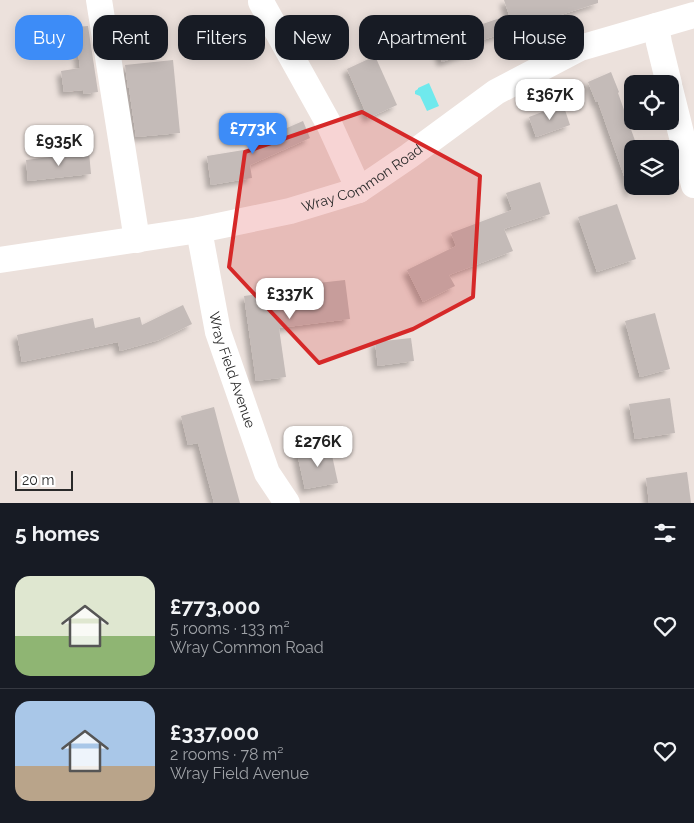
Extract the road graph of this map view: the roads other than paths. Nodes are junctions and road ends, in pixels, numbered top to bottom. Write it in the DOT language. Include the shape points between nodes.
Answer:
graph roads {
  1 [pos="99,0"];
  2 [pos="261,2"];
  3 [pos="694,15"];
  4 [pos="656,26"];
  5 [pos="667,75"];
  6 [pos="679,125"];
  7 [pos="694,185"];
  8 [pos="359,190"];
  9 [pos="199,230"];
  10 [pos="137,240"];
  11 [pos="0,260"];
  12 [pos="287,503"];
  1 -- 10 [label="street"];
  2 -- 8 [label="street" via="330,126"];
  3 -- 4 [label="street, Wray Common Road"];
  4 -- 5 [label="street"];
  4 -- 8 [label="street, Wray Common Road" via="580,48 496,92"];
  6 -- 7 [label="street"];
  8 -- 9 [label="street, Wray Common Road" via="290,211"];
  9 -- 10 [label="street, Wray Common Road"];
  9 -- 12 [label="street, Wray Field Avenue" via="218,332 267,473"];
  10 -- 11 [label="street, Wray Common Road"];
}
